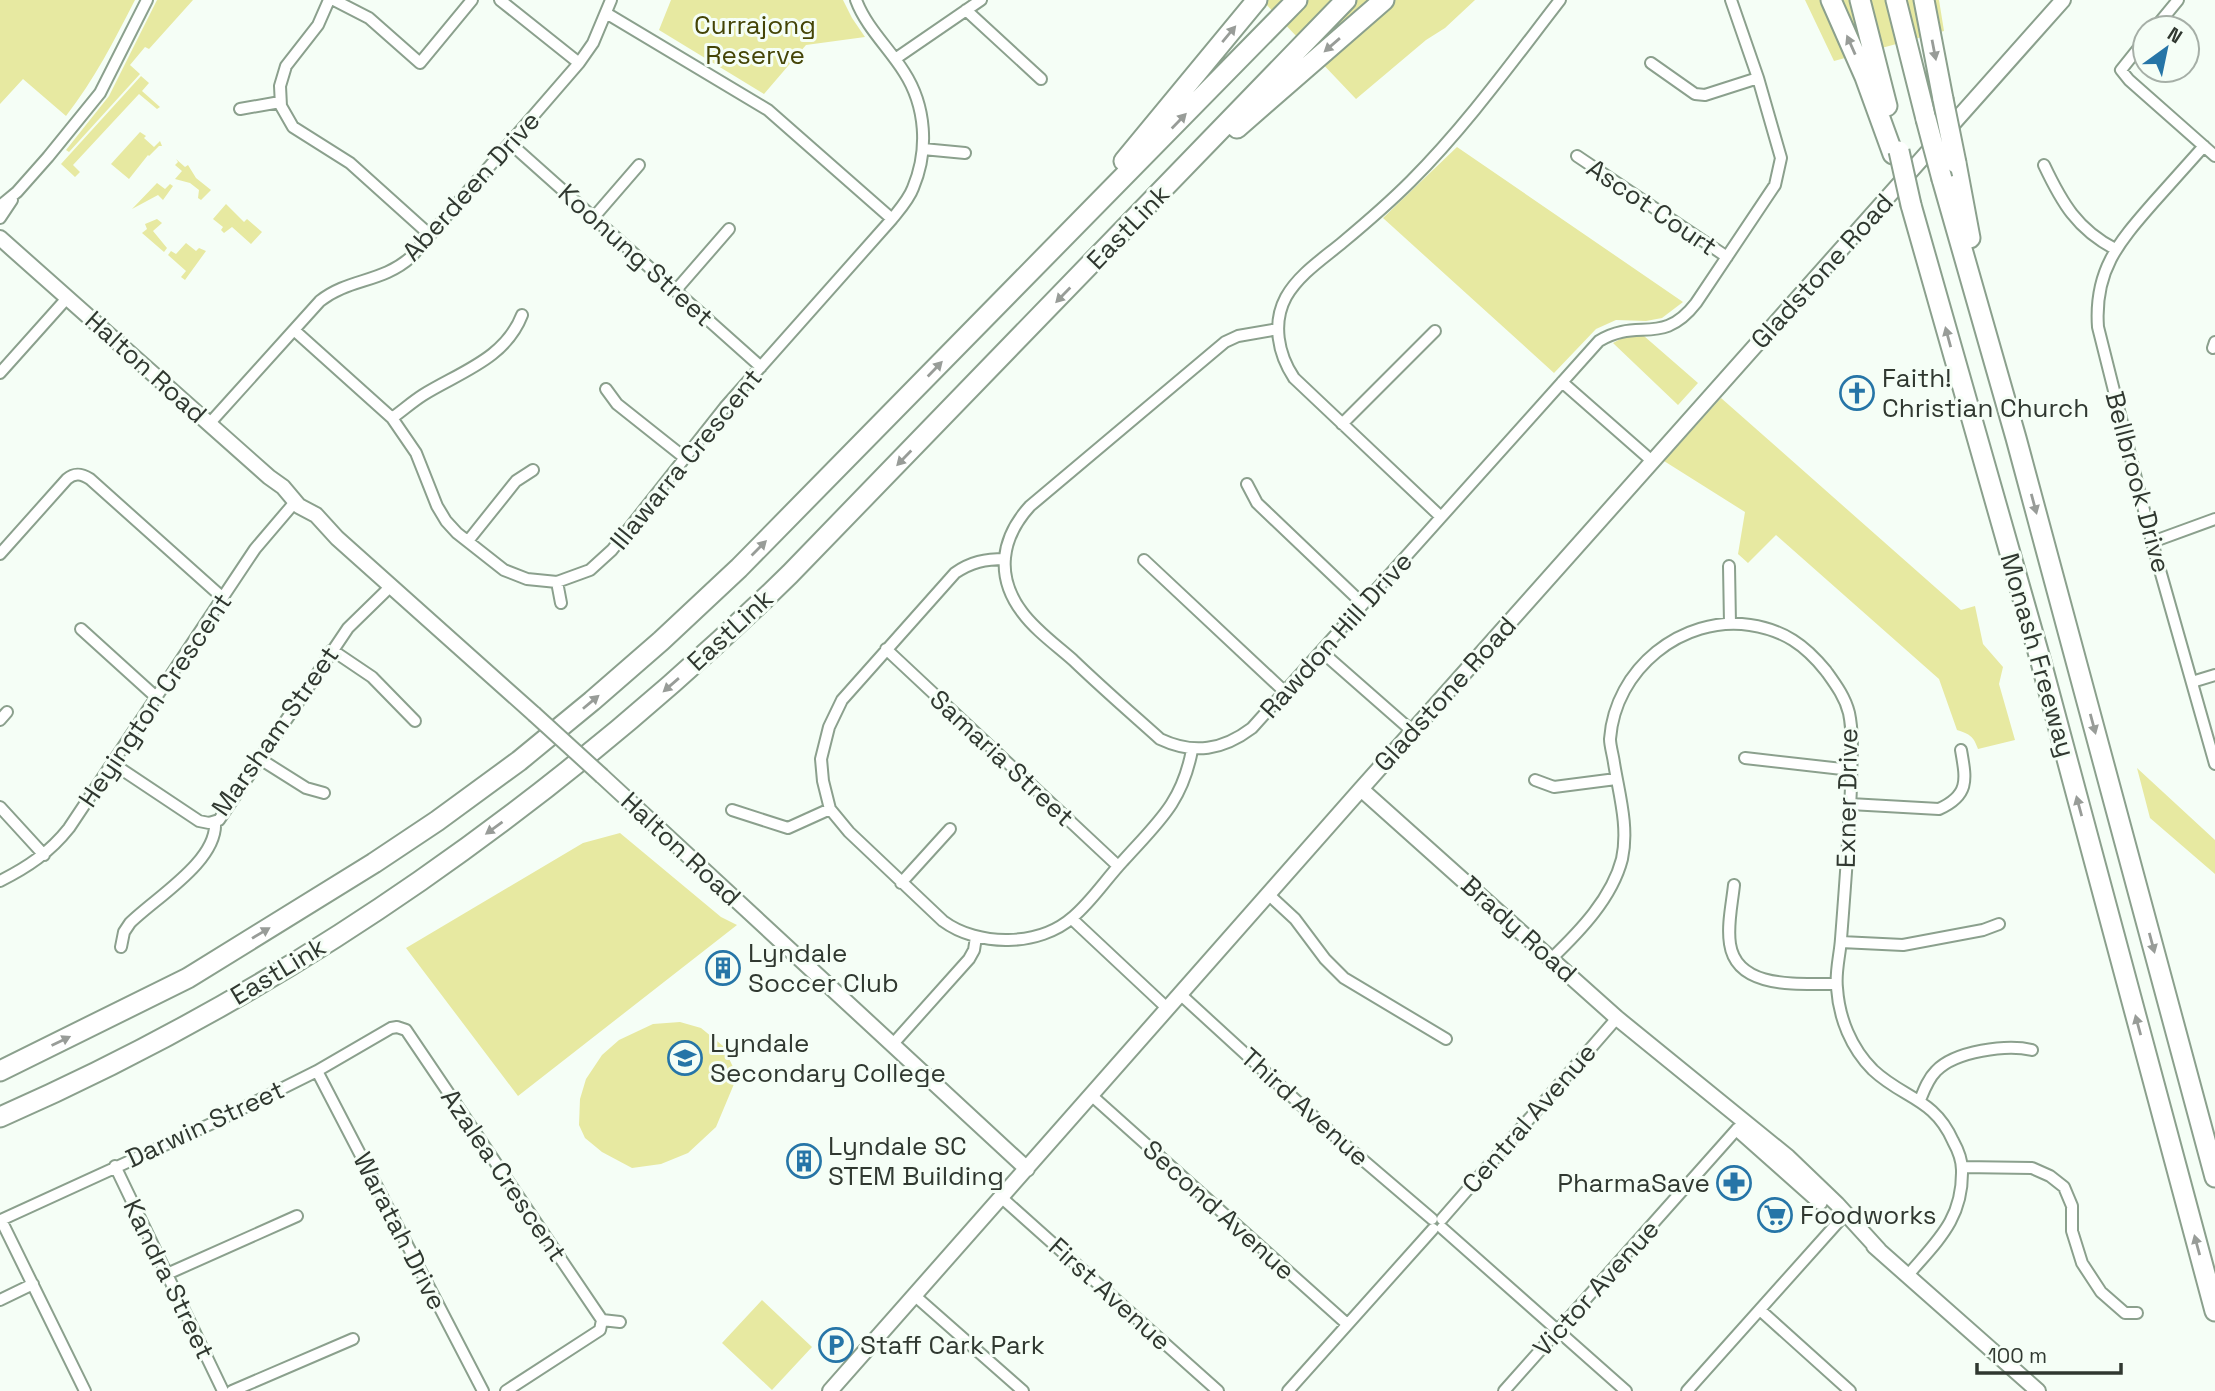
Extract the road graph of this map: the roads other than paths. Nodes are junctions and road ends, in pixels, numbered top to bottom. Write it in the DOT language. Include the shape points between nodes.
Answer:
graph roads {
  1 [pos="147,0"];
  2 [pos="329,0"];
  3 [pos="334,0"];
  4 [pos="472,0"];
  5 [pos="500,0"];
  6 [pos="611,0"];
  7 [pos="856,0"];
  8 [pos="981,0"];
  9 [pos="1257,0"];
  10 [pos="1297,0"];
  11 [pos="1346,0"];
  12 [pos="1384,0"];
  13 [pos="1560,0"];
  14 [pos="1731,0"];
  15 [pos="1831,0"];
  16 [pos="1860,0"];
  17 [pos="1896,0"];
  18 [pos="1924,0"];
  19 [pos="2063,0"];
  20 [pos="2178,0"];
  21 [pos="966,10"];
  22 [pos="606,13"];
  23 [pos="2166,14"];
  24 [pos="2131,58"];
  25 [pos="895,59"];
  26 [pos="579,63"];
  27 [pos="1650,63"];
  28 [pos="1758,78"];
  29 [pos="1041,79"];
  30 [pos="2131,82"];
  31 [pos="2134,84"];
  32 [pos="280,102"];
  33 [pos="240,109"];
  34 [pos="510,144"];
  35 [pos="2204,146"];
  36 [pos="923,149"];
  37 [pos="965,153"];
  38 [pos="1896,153"];
  39 [pos="1577,156"];
  40 [pos="2215,156"];
  41 [pos="639,165"];
  42 [pos="2044,165"];
  43 [pos="17,192"];
  44 [pos="0,206"];
  45 [pos="1144,211"];
  46 [pos="594,217"];
  47 [pos="0,218"];
  48 [pos="892,219"];
  49 [pos="0,227"];
  50 [pos="729,229"];
  51 [pos="430,235"];
  52 [pos="0,237"];
  53 [pos="1061,238"];
  54 [pos="2115,249"];
  55 [pos="23,257"];
  56 [pos="1727,257"];
  57 [pos="676,290"];
  58 [pos="68,297"];
  59 [pos="522,314"];
  60 [pos="1278,329"];
  61 [pos="294,330"];
  62 [pos="1434,331"];
  63 [pos="1987,336"];
  64 [pos="761,367"];
  65 [pos="0,373"];
  66 [pos="1562,382"];
  67 [pos="606,389"];
  68 [pos="391,418"];
  69 [pos="209,424"];
  70 [pos="1342,424"];
  71 [pos="685,458"];
  72 [pos="1652,461"];
  73 [pos="533,470"];
  74 [pos="1247,484"];
  75 [pos="293,505"];
  76 [pos="1441,517"];
  77 [pos="2215,519"];
  78 [pos="468,541"];
  79 [pos="2152,542"];
  80 [pos="0,554"];
  81 [pos="1005,559"];
  82 [pos="1144,561"];
  83 [pos="1729,566"];
  84 [pos="558,582"];
  85 [pos="391,586"];
  86 [pos="223,598"];
  87 [pos="561,603"];
  88 [pos="1363,604"];
  89 [pos="1730,624"];
  90 [pos="81,629"];
  91 [pos="886,649"];
  92 [pos="332,650"];
  93 [pos="1322,652"];
  94 [pos="2215,675"];
  95 [pos="2192,682"];
  96 [pos="1285,692"];
  97 [pos="156,697"];
  98 [pos="415,721"];
  99 [pos="1412,731"];
  100 [pos="1192,750"];
  101 [pos="1961,750"];
  102 [pos="260,758"];
  103 [pos="1745,758"];
  104 [pos="112,763"];
  105 [pos="2215,764"];
  106 [pos="1851,770"];
  107 [pos="1616,779"];
  108 [pos="1535,780"];
  109 [pos="1361,789"];
  110 [pos="324,793"];
  111 [pos="1850,804"];
  112 [pos="0,807"];
  113 [pos="831,808"];
  114 [pos="733,810"];
  115 [pos="215,822"];
  116 [pos="950,829"];
  117 [pos="44,856"];
  118 [pos="1118,866"];
  119 [pos="0,881"];
  120 [pos="901,883"];
  121 [pos="1734,885"];
  122 [pos="1268,894"];
  123 [pos="1072,919"];
  124 [pos="1999,924"];
  125 [pos="976,937"];
  126 [pos="1841,942"];
  127 [pos="121,947"];
  128 [pos="1552,958"];
  129 [pos="1836,984"];
  130 [pos="1180,994"];
  131 [pos="1167,1008"];
  132 [pos="1617,1018"];
  133 [pos="406,1030"];
  134 [pos="1446,1040"];
  135 [pos="892,1045"];
  136 [pos="2032,1049"];
  137 [pos="0,1071"];
  138 [pos="317,1071"];
  139 [pos="1091,1095"];
  140 [pos="1920,1100"];
  141 [pos="0,1116"];
  142 [pos="1740,1125"];
  143 [pos="115,1166"];
  144 [pos="1962,1167"];
  145 [pos="1027,1169"];
  146 [pos="2215,1177"];
  147 [pos="1002,1198"];
  148 [pos="297,1216"];
  149 [pos="1843,1217"];
  150 [pos="1,1220"];
  151 [pos="1437,1224"];
  152 [pos="167,1273"];
  153 [pos="1908,1275"];
  154 [pos="33,1284"];
  155 [pos="914,1295"];
  156 [pos="0,1300"];
  157 [pos="1760,1310"];
  158 [pos="2215,1311"];
  159 [pos="2137,1313"];
  160 [pos="602,1320"];
  161 [pos="620,1322"];
  162 [pos="1347,1324"];
  163 [pos="1557,1331"];
  164 [pos="353,1339"];
  165 [pos="1847,1390"];
  166 [pos="85,1391"];
  167 [pos="223,1391"];
  168 [pos="232,1391"];
  169 [pos="483,1391"];
  170 [pos="506,1391"];
  171 [pos="830,1391"];
  172 [pos="1023,1391"];
  173 [pos="1218,1391"];
  174 [pos="1288,1391"];
  175 [pos="1504,1391"];
  176 [pos="1626,1391"];
  177 [pos="1687,1391"];
  178 [pos="2038,1391"];
  1 -- 43 [label="street" via="100,93"];
  2 -- 32 [label="street" via="318,25 282,74"];
  3 -- 4 [label="street" via="369,18 420,63"];
  5 -- 26 [label="street"];
  6 -- 22 [label="street, Aberdeen Drive"];
  7 -- 25 [label="street, Illawarra Crescent"];
  8 -- 21 [label="street"];
  53 -- 9 [label="highway, one-way"];
  53 -- 10 [label="highway, EastLink, one-way"];
  11 -- 45 [label="highway, EastLink"];
  12 -- 45 [label="highway, one-way"];
  13 -- 60 [label="street" via="1455,135 1380,211 1302,276 1286,298"];
  14 -- 28 [label="street, Rawdon Hill Drive"];
  38 -- 15 [label="highway, one-way"];
  16 -- 38 [label="highway"];
  17 -- 63 [label="highway, Monash Freeway, bridge"];
  18 -- 63 [label="highway, one-way, bridge"];
  19 -- 72 [label="main road, Gladstone Road"];
  20 -- 23 [label="street"];
  21 -- 25 [label="street"];
  21 -- 29 [label="street"];
  22 -- 26 [label="street, Aberdeen Drive"];
  22 -- 48 [label="street" via="768,110"];
  24 -- 30 [label="street" via="2121,70"];
  25 -- 36 [label="street, Illawarra Crescent" via="917,99"];
  26 -- 34 [label="street, Aberdeen Drive"];
  27 -- 28 [label="street" via="1695,94 1706,95"];
  28 -- 56 [label="street, Rawdon Hill Drive" via="1781,158 1779,175"];
  31 -- 35 [label="street"];
  32 -- 33 [label="street"];
  32 -- 51 [label="street" via="293,127 350,163"];
  34 -- 46 [label="street, Koonung Street"];
  34 -- 51 [label="street, Aberdeen Drive"];
  35 -- 40 [label="street"];
  35 -- 54 [label="street, Bellbrook Drive"];
  36 -- 37 [label="street"];
  36 -- 48 [label="street, Illawarra Crescent" via="913,190"];
  158 -- 38 [label="highway, Monash Freeway, one-way, bridge" via="2044,675"];
  39 -- 56 [label="street, Ascot Court"];
  41 -- 46 [label="street"];
  42 -- 54 [label="street" via="2076,220"];
  43 -- 44 [label="street"];
  43 -- 47 [label="street"];
  45 -- 141 [label="highway, EastLink, one-way" via="782,582 701,659 574,767 453,858 311,952 160,1038"];
  46 -- 57 [label="street, Koonung Street"];
  48 -- 64 [label="street, Illawarra Crescent"];
  49 -- 55 [label="main road, Halton Road"];
  50 -- 57 [label="street"];
  51 -- 61 [label="street, Aberdeen Drive" via="395,269 329,294"];
  52 -- 55 [label="main road, Halton Road"];
  137 -- 53 [label="highway, EastLink, one-way" via="188,978 374,863 519,761 662,641 739,568"];
  54 -- 79 [label="street, Bellbrook Drive" via="2098,296 2098,327"];
  55 -- 58 [label="main road, Halton Road"];
  56 -- 66 [label="street, Rawdon Hill Drive" via="1685,318 1656,330 1628,330 1606,337"];
  57 -- 64 [label="street, Koonung Street"];
  58 -- 65 [label="street"];
  58 -- 69 [label="main road, Halton Road"];
  59 -- 68 [label="street" via="499,351"];
  60 -- 70 [label="street" via="1282,355 1294,378"];
  60 -- 81 [label="street, Rawdon Hill Drive" via="1226,342 1030,506 1012,528"];
  61 -- 68 [label="street, Illawarra Crescent"];
  61 -- 69 [label="street, Aberdeen Drive"];
  62 -- 70 [label="street"];
  63 -- 146 [label="highway, Monash Freeway, one-way"];
  64 -- 71 [label="street, Illawarra Crescent"];
  66 -- 72 [label="street"];
  66 -- 76 [label="street, Rawdon Hill Drive"];
  67 -- 71 [label="street" via="617,404"];
  68 -- 78 [label="street, Illawarra Crescent" via="416,453 441,514"];
  69 -- 75 [label="main road, Halton Road" via="283,486"];
  70 -- 76 [label="street"];
  71 -- 84 [label="street, Illawarra Crescent" via="604,559 582,575"];
  72 -- 99 [label="main road, Gladstone Road"];
  73 -- 78 [label="street" via="516,481"];
  74 -- 88 [label="street" via="1257,503"];
  75 -- 85 [label="main road, Halton Road" via="316,515"];
  75 -- 86 [label="street, Heyington Crescent" via="260,542"];
  76 -- 88 [label="street, Rawdon Hill Drive"];
  77 -- 79 [label="street"];
  78 -- 84 [label="street, Illawarra Crescent" via="512,574"];
  79 -- 95 [label="street, Bellbrook Drive"];
  80 -- 86 [label="street" via="67,479 78,474 90,479"];
  81 -- 91 [label="street" via="985,559 955,573"];
  81 -- 100 [label="street, Rawdon Hill Drive" via="1008,585 1023,614 1160,739"];
  82 -- 96 [label="street"];
  83 -- 89 [label="street"];
  84 -- 87 [label="street"];
  85 -- 92 [label="street, Marsham Street"];
  85 -- 135 [label="main road, Halton Road, bridge"];
  86 -- 97 [label="street, Heyington Crescent"];
  88 -- 93 [label="street, Rawdon Hill Drive"];
  89 -- 106 [label="street, Exner Drive" via="1769,629 1808,649 1841,691 1849,713"];
  89 -- 107 [label="street, Exner Drive" via="1693,629 1657,650 1632,675 1619,702 1610,740"];
  90 -- 97 [label="street"];
  91 -- 113 [label="street" via="842,700 829,727 821,759"];
  91 -- 118 [label="street, Samaria Street"];
  92 -- 98 [label="street" via="372,677"];
  92 -- 102 [label="street, Marsham Street"];
  93 -- 96 [label="street, Rawdon Hill Drive"];
  93 -- 99 [label="street"];
  94 -- 95 [label="street"];
  95 -- 105 [label="street, Bellbrook Drive"];
  96 -- 100 [label="street, Rawdon Hill Drive" via="1236,740"];
  97 -- 104 [label="street, Heyington Crescent"];
  99 -- 109 [label="main road, Gladstone Road"];
  100 -- 118 [label="street" via="1176,799"];
  101 -- 111 [label="street" via="1966,780 1962,790 1939,810"];
  102 -- 110 [label="street" via="306,788"];
  102 -- 115 [label="street, Marsham Street"];
  103 -- 106 [label="street"];
  104 -- 115 [label="street, Marsham Street" via="199,821"];
  104 -- 117 [label="street, Heyington Crescent" via="69,828"];
  106 -- 111 [label="street, Exner Drive"];
  107 -- 108 [label="street" via="1555,787"];
  107 -- 128 [label="street, Exner Drive" via="1625,826 1618,873 1604,900"];
  109 -- 122 [label="main road, Gladstone Road"];
  109 -- 128 [label="main road, Brady Road"];
  111 -- 126 [label="street, Exner Drive"];
  112 -- 117 [label="street"];
  113 -- 114 [label="street" via="788,828"];
  113 -- 120 [label="street"];
  115 -- 127 [label="street" via="203,858 130,923"];
  116 -- 120 [label="street"];
  117 -- 119 [label="street, Heyington Crescent"];
  118 -- 123 [label="street"];
  120 -- 125 [label="street" via="950,926"];
  121 -- 129 [label="street" via="1729,935 1733,957 1742,966 1767,981"];
  122 -- 130 [label="main road, Gladstone Road"];
  122 -- 134 [label="street" via="1345,978"];
  123 -- 125 [label="street" via="1011,940"];
  123 -- 131 [label="street"];
  124 -- 126 [label="street" via="1903,945"];
  125 -- 135 [label="street" via="969,959"];
  126 -- 129 [label="street, Exner Drive"];
  128 -- 132 [label="main road, Brady Road"];
  129 -- 140 [label="street, Exner Drive" via="1841,1017 1860,1054 1886,1080"];
  130 -- 131 [label="main road, Gladstone Road"];
  130 -- 151 [label="street, Third Avenue"];
  131 -- 139 [label="main road, Gladstone Road"];
  132 -- 142 [label="main road, Brady Road"];
  132 -- 151 [label="street, Central Avenue"];
  133 -- 138 [label="street, Darwin Street" via="391,1028"];
  133 -- 160 [label="street, Azalea Crescent"];
  135 -- 145 [label="main road, Halton Road"];
  136 -- 140 [label="street" via="1984,1051 1952,1060 1936,1071"];
  138 -- 143 [label="street, Darwin Street"];
  138 -- 169 [label="street, Waratah Drive"];
  139 -- 145 [label="main road, Gladstone Road"];
  139 -- 162 [label="street, Second Avenue"];
  140 -- 144 [label="street, Exner Drive" via="1941,1120"];
  142 -- 149 [label="main road, Brady Road" via="1788,1157"];
  142 -- 163 [label="street, Victor Avenue"];
  143 -- 150 [label="street, Darwin Street"];
  143 -- 152 [label="street, Kandra Street"];
  144 -- 153 [label="street, Exner Drive" via="1956,1213"];
  144 -- 159 [label="street" via="2032,1168 2064,1187 2082,1263 2101,1292 2125,1313"];
  145 -- 147 [label="main road, Gladstone Road"];
  147 -- 155 [label="main road, Gladstone Road"];
  147 -- 173 [label="street, First Avenue"];
  148 -- 152 [label="street"];
  149 -- 153 [label="main road, Brady Road"];
  149 -- 157 [label="street"];
  150 -- 154 [label="street"];
  151 -- 162 [label="street, Central Avenue"];
  151 -- 163 [label="street, Third Avenue"];
  152 -- 167 [label="street, Kandra Street"];
  153 -- 178 [label="main road, Brady Road"];
  154 -- 156 [label="street"];
  154 -- 166 [label="street"];
  155 -- 171 [label="main road, Gladstone Road"];
  155 -- 172 [label="street"];
  157 -- 165 [label="street"];
  157 -- 177 [label="street"];
  160 -- 161 [label="street"];
  160 -- 170 [label="street" via="600,1329"];
  162 -- 174 [label="street, Central Avenue"];
  163 -- 175 [label="street, Victor Avenue"];
  163 -- 176 [label="street, Third Avenue"];
  164 -- 168 [label="street"];
}
